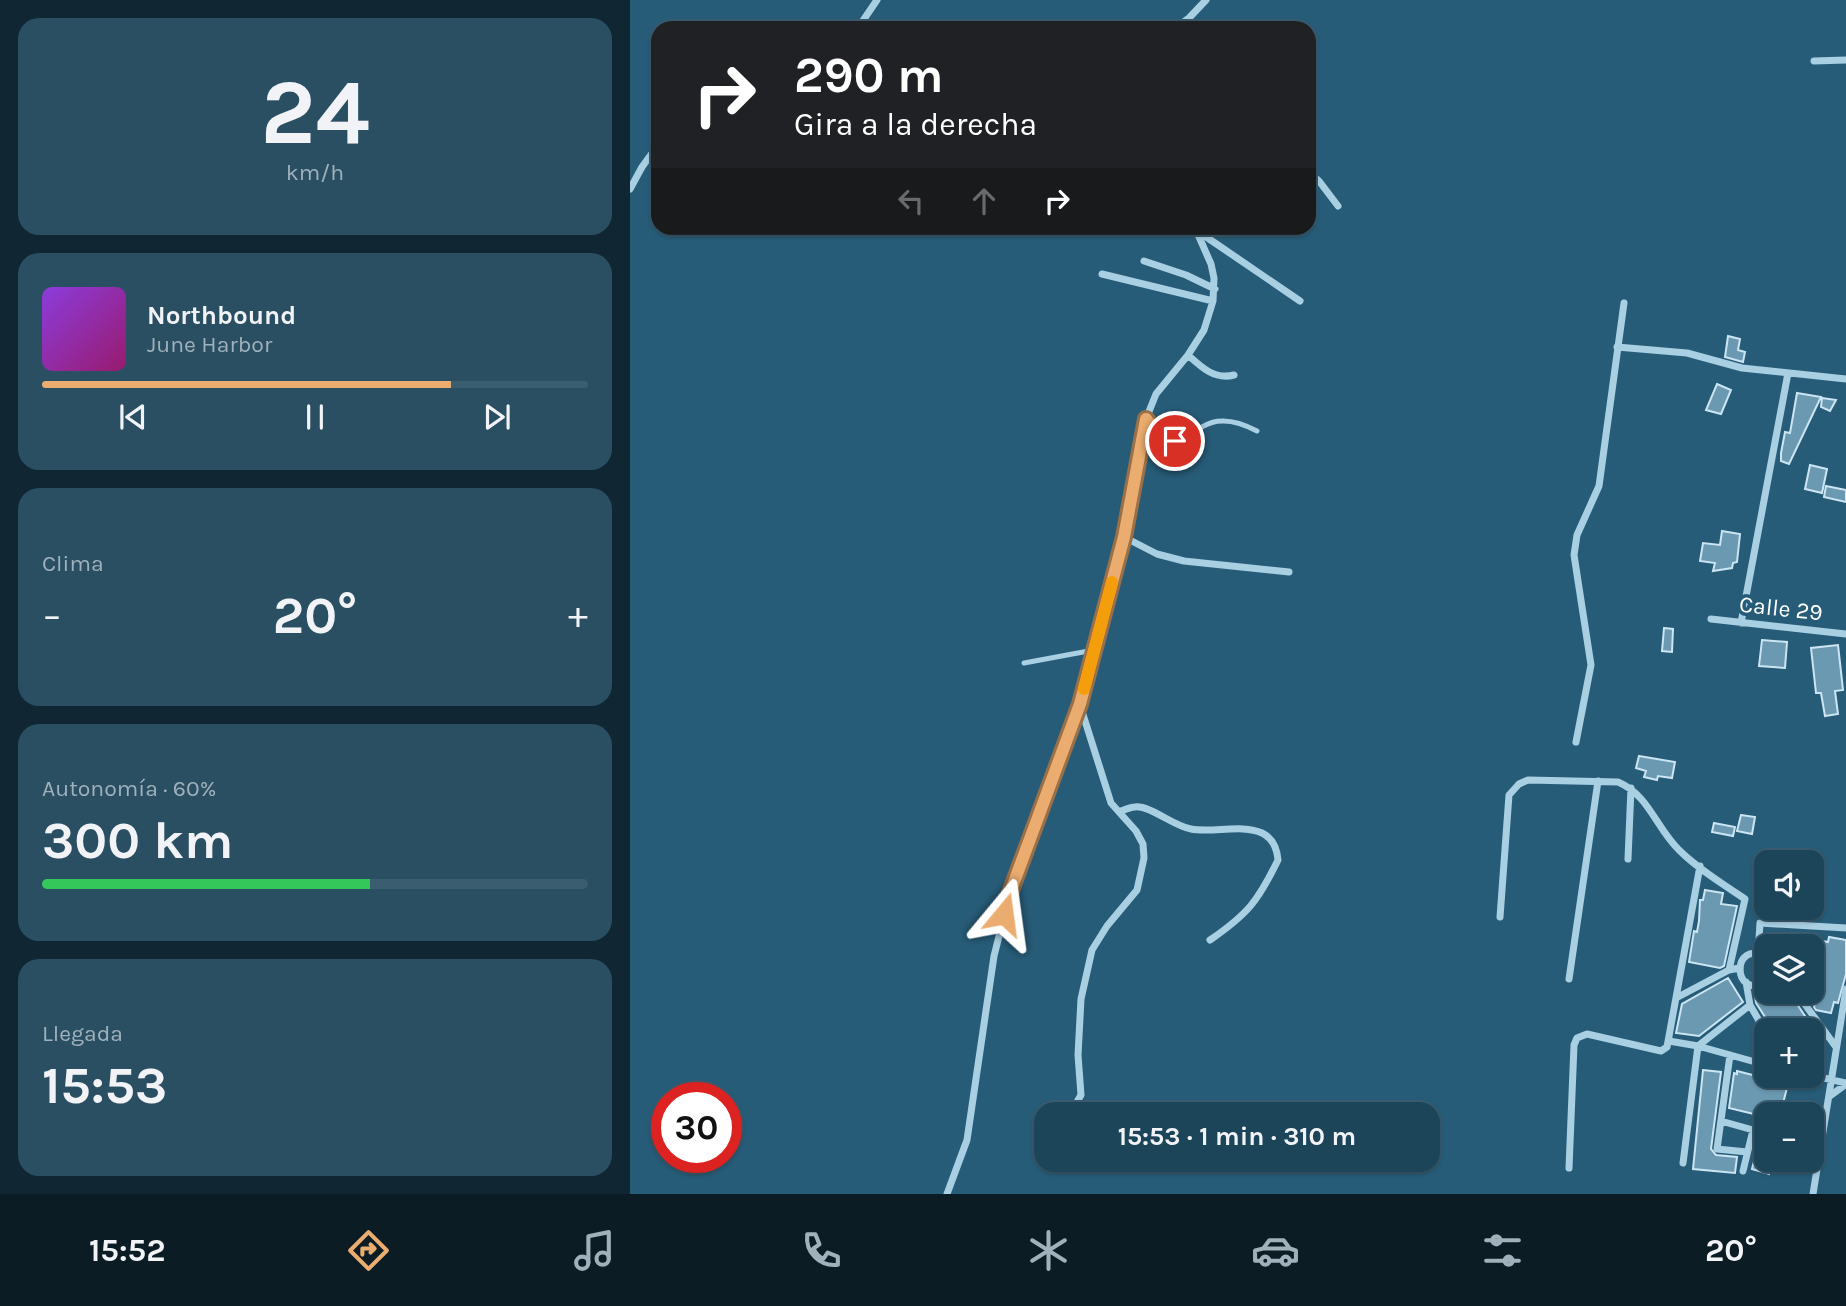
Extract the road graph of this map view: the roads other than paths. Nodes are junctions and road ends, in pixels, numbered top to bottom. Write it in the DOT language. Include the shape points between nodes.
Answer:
graph roads {
  1 [pos="877,0"];
  2 [pos="1206,0"];
  3 [pos="863,21"];
  4 [pos="1185,21"];
  5 [pos="1846,60"];
  6 [pos="1814,61"];
  7 [pos="651,155"];
  8 [pos="1316,178"];
  9 [pos="630,189"];
  10 [pos="1338,206"];
  11 [pos="1197,235"];
  12 [pos="1203,235"];
  13 [pos="1143,261"];
  14 [pos="1102,274"];
  15 [pos="1215,289"];
  16 [pos="1213,301"];
  17 [pos="1300,302"];
  18 [pos="1624,303"];
  19 [pos="1617,347"];
  20 [pos="1188,355"];
  21 [pos="1788,373"];
  22 [pos="1234,375"];
  23 [pos="1846,379"];
  24 [pos="1146,419"];
  25 [pos="1257,431"];
  26 [pos="1124,537"];
  27 [pos="1289,572"];
  28 [pos="1711,619"];
  29 [pos="1741,622"];
  30 [pos="1846,634"];
  31 [pos="1094,650"];
  32 [pos="1024,663"];
  33 [pos="1080,704"];
  34 [pos="1576,742"];
  35 [pos="1598,781"];
  36 [pos="1631,788"];
  37 [pos="1119,812"];
  38 [pos="1628,859"];
  39 [pos="1700,866"];
  40 [pos="1500,917"];
  41 [pos="1846,928"];
  42 [pos="1761,934"];
  43 [pos="1210,940"];
  44 [pos="1754,957"];
  45 [pos="1740,968"];
  46 [pos="1729,970"];
  47 [pos="1569,979"];
  48 [pos="1746,982"];
  49 [pos="1754,986"];
  50 [pos="1846,989"];
  51 [pos="1678,997"];
  52 [pos="1805,1004"];
  53 [pos="1750,1005"];
  54 [pos="1757,1018"];
  55 [pos="1669,1041"];
  56 [pos="1698,1046"];
  57 [pos="1836,1047"];
  58 [pos="1730,1055"];
  59 [pos="1754,1062"];
  60 [pos="1824,1077"];
  61 [pos="1830,1078"];
  62 [pos="1846,1084"];
  63 [pos="1830,1096"];
  64 [pos="1077,1102"];
  65 [pos="1721,1121"];
  66 [pos="1747,1152"];
  67 [pos="1683,1163"];
  68 [pos="1569,1168"];
  69 [pos="1743,1171"];
  70 [pos="947,1194"];
  71 [pos="1813,1194"];
  1 -- 3 [label="street"];
  2 -- 4 [label="street"];
  5 -- 6 [label="street"];
  7 -- 9 [label="street"];
  8 -- 10 [label="street"];
  11 -- 15 [label="street" via="1211,264"];
  12 -- 17 [label="street"];
  13 -- 15 [label="street"];
  14 -- 16 [label="street"];
  15 -- 16 [label="street"];
  16 -- 20 [label="street" via="1204,330"];
  18 -- 19 [label="street"];
  19 -- 21 [label="street" via="1687,353 1742,368"];
  19 -- 34 [label="street" via="1599,486 1577,535 1574,555 1591,665"];
  20 -- 22 [label="street" via="1212,374"];
  20 -- 24 [label="street" via="1156,394"];
  21 -- 23 [label="street"];
  21 -- 29 [label="street"];
  24 -- 25 [label="lane" via="1168,442 1219,420"];
  24 -- 26 [label="street"];
  26 -- 27 [label="street" via="1157,554 1184,561"];
  26 -- 31 [label="street"];
  28 -- 29 [label="street, Calle 29"];
  29 -- 30 [label="street, Calle 29"];
  31 -- 32 [label="lane"];
  31 -- 33 [label="street"];
  33 -- 37 [label="street" via="1107,793"];
  33 -- 70 [label="street" via="1010,893 994,956 967,1140"];
  35 -- 36 [label="street"];
  35 -- 40 [label="street" via="1528,780 1508,795"];
  35 -- 47 [label="street"];
  36 -- 38 [label="street"];
  36 -- 39 [label="street" via="1678,849"];
  37 -- 43 [label="street" via="1142,807 1189,829 1250,831 1271,840 1278,860 1261,895 1238,920"];
  37 -- 64 [label="street" via="1143,844 1141,874 1138,890 1092,950 1081,999 1077,1055 1081,1095"];
  39 -- 46 [label="street" via="1745,900"];
  39 -- 51 [label="street"];
  41 -- 42 [label="street" via="1760,923"];
  44 -- 45 [label="street" via="1744,959"];
  45 -- 46 [label="street"];
  45 -- 48 [label="street"];
  46 -- 51 [label="street"];
  48 -- 49 [label="street"];
  48 -- 53 [label="street"];
  50 -- 57 [label="street"];
  51 -- 55 [label="street"];
  52 -- 57 [label="street"];
  53 -- 54 [label="street"];
  53 -- 56 [label="street"];
  55 -- 56 [label="street"];
  55 -- 68 [label="street" via="1661,1051 1587,1034 1577,1038"];
  56 -- 58 [label="street"];
  56 -- 67 [label="street"];
  57 -- 61 [label="street"];
  58 -- 59 [label="street"];
  58 -- 65 [label="street"];
  60 -- 61 [label="street"];
  61 -- 62 [label="street"];
  61 -- 63 [label="street"];
  62 -- 63 [label="street"];
  63 -- 71 [label="street"];
  65 -- 66 [label="street" via="1752,1130"];
  65 -- 66 [label="street" via="1717,1149"];
  66 -- 69 [label="street"];
}
